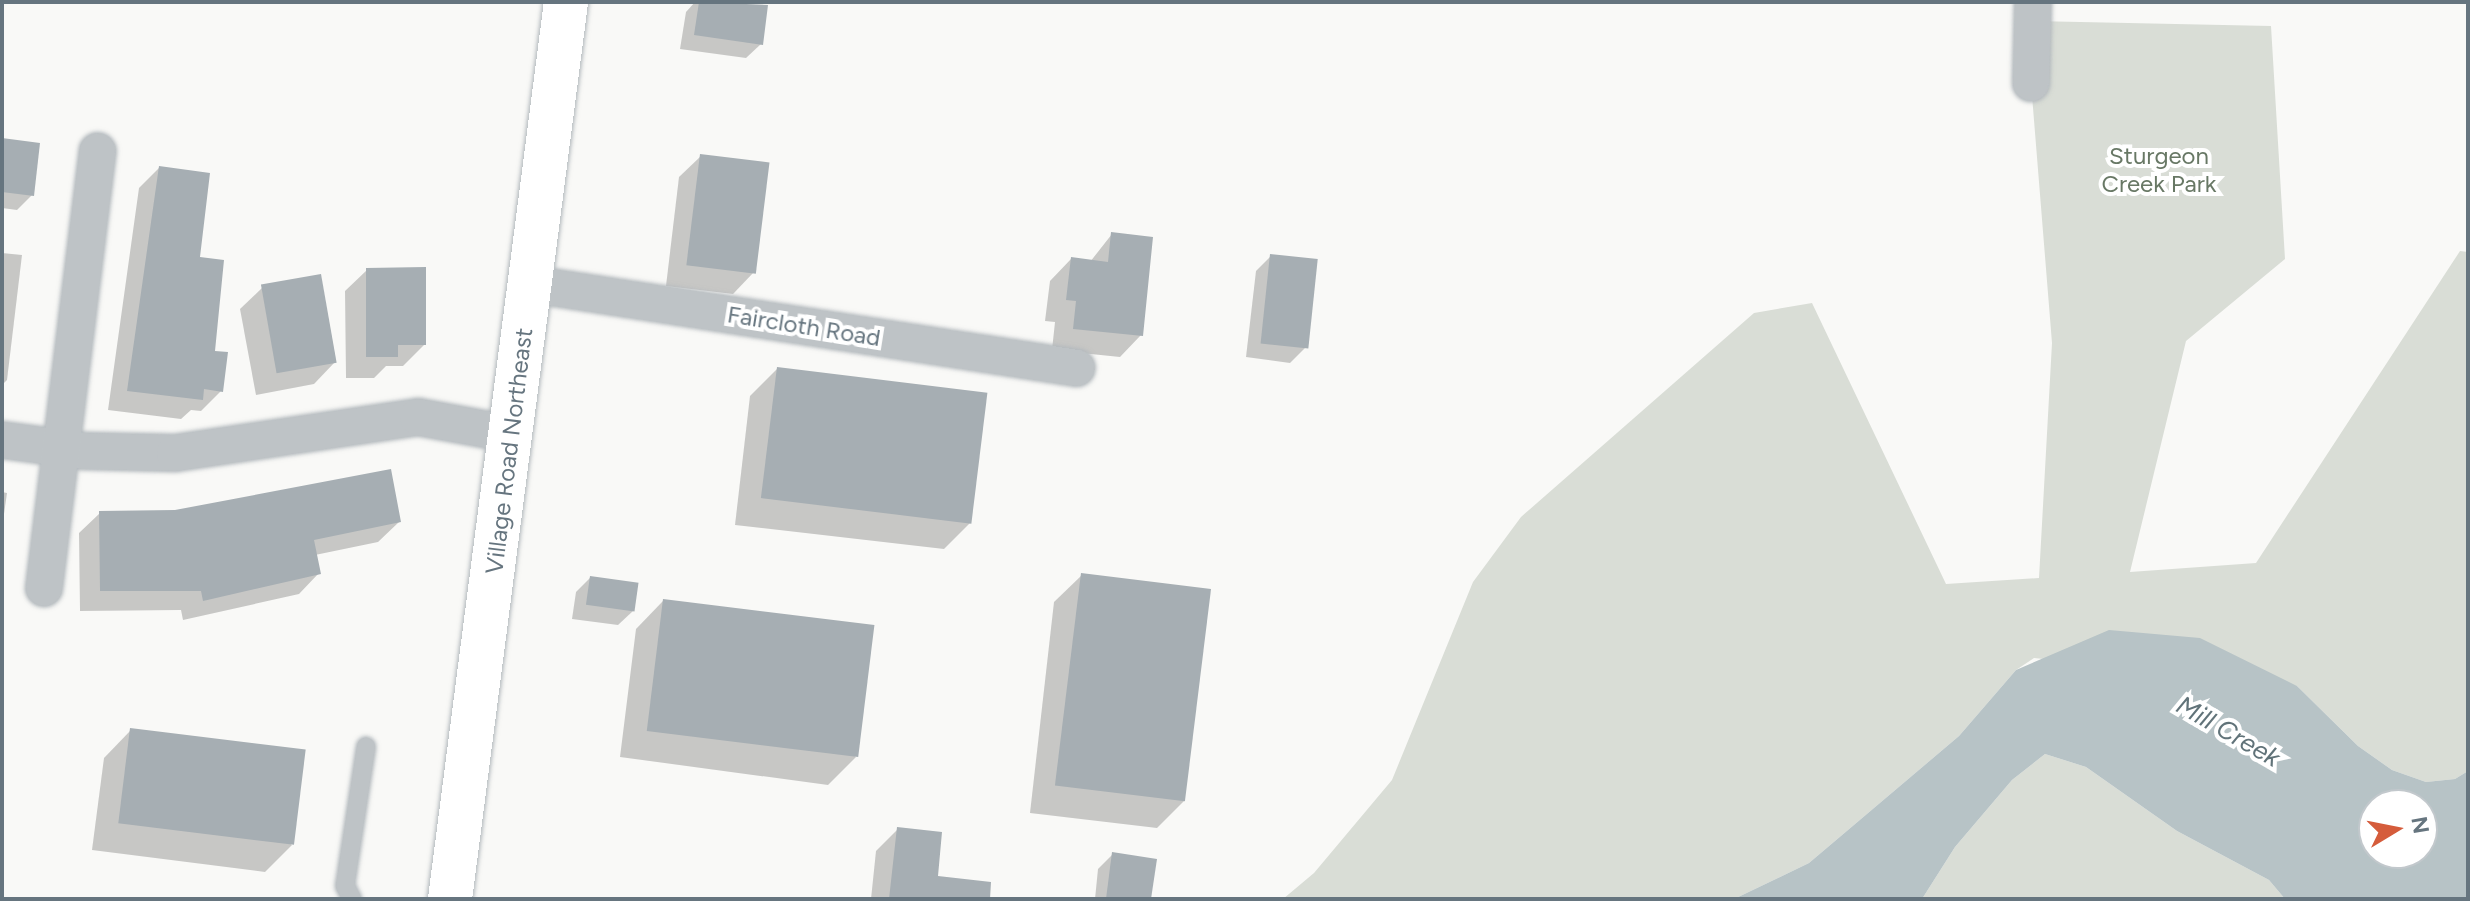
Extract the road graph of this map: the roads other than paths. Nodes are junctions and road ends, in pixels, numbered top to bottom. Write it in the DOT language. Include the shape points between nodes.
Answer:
graph roads {
  1 [pos="566,2"];
  2 [pos="2033,2"];
  3 [pos="2031,83"];
  4 [pos="98,151"];
  5 [pos="530,284"];
  6 [pos="1077,368"];
  7 [pos="511,434"];
  8 [pos="2,440"];
  9 [pos="64,448"];
  10 [pos="44,588"];
  11 [pos="366,747"];
  12 [pos="344,895"];
  13 [pos="450,899"];
  1 -- 5 [label="main road, Village Road Northeast"];
  2 -- 3 [label="street"];
  4 -- 9 [label="street"];
  5 -- 6 [label="street, Faircloth Road"];
  5 -- 7 [label="main road, Village Road Northeast"];
  7 -- 9 [label="street" via="418,417 175,453"];
  7 -- 13 [label="main road, Village Road Northeast"];
  8 -- 9 [label="street"];
  9 -- 10 [label="street"];
  11 -- 12 [label="lane"];
}
